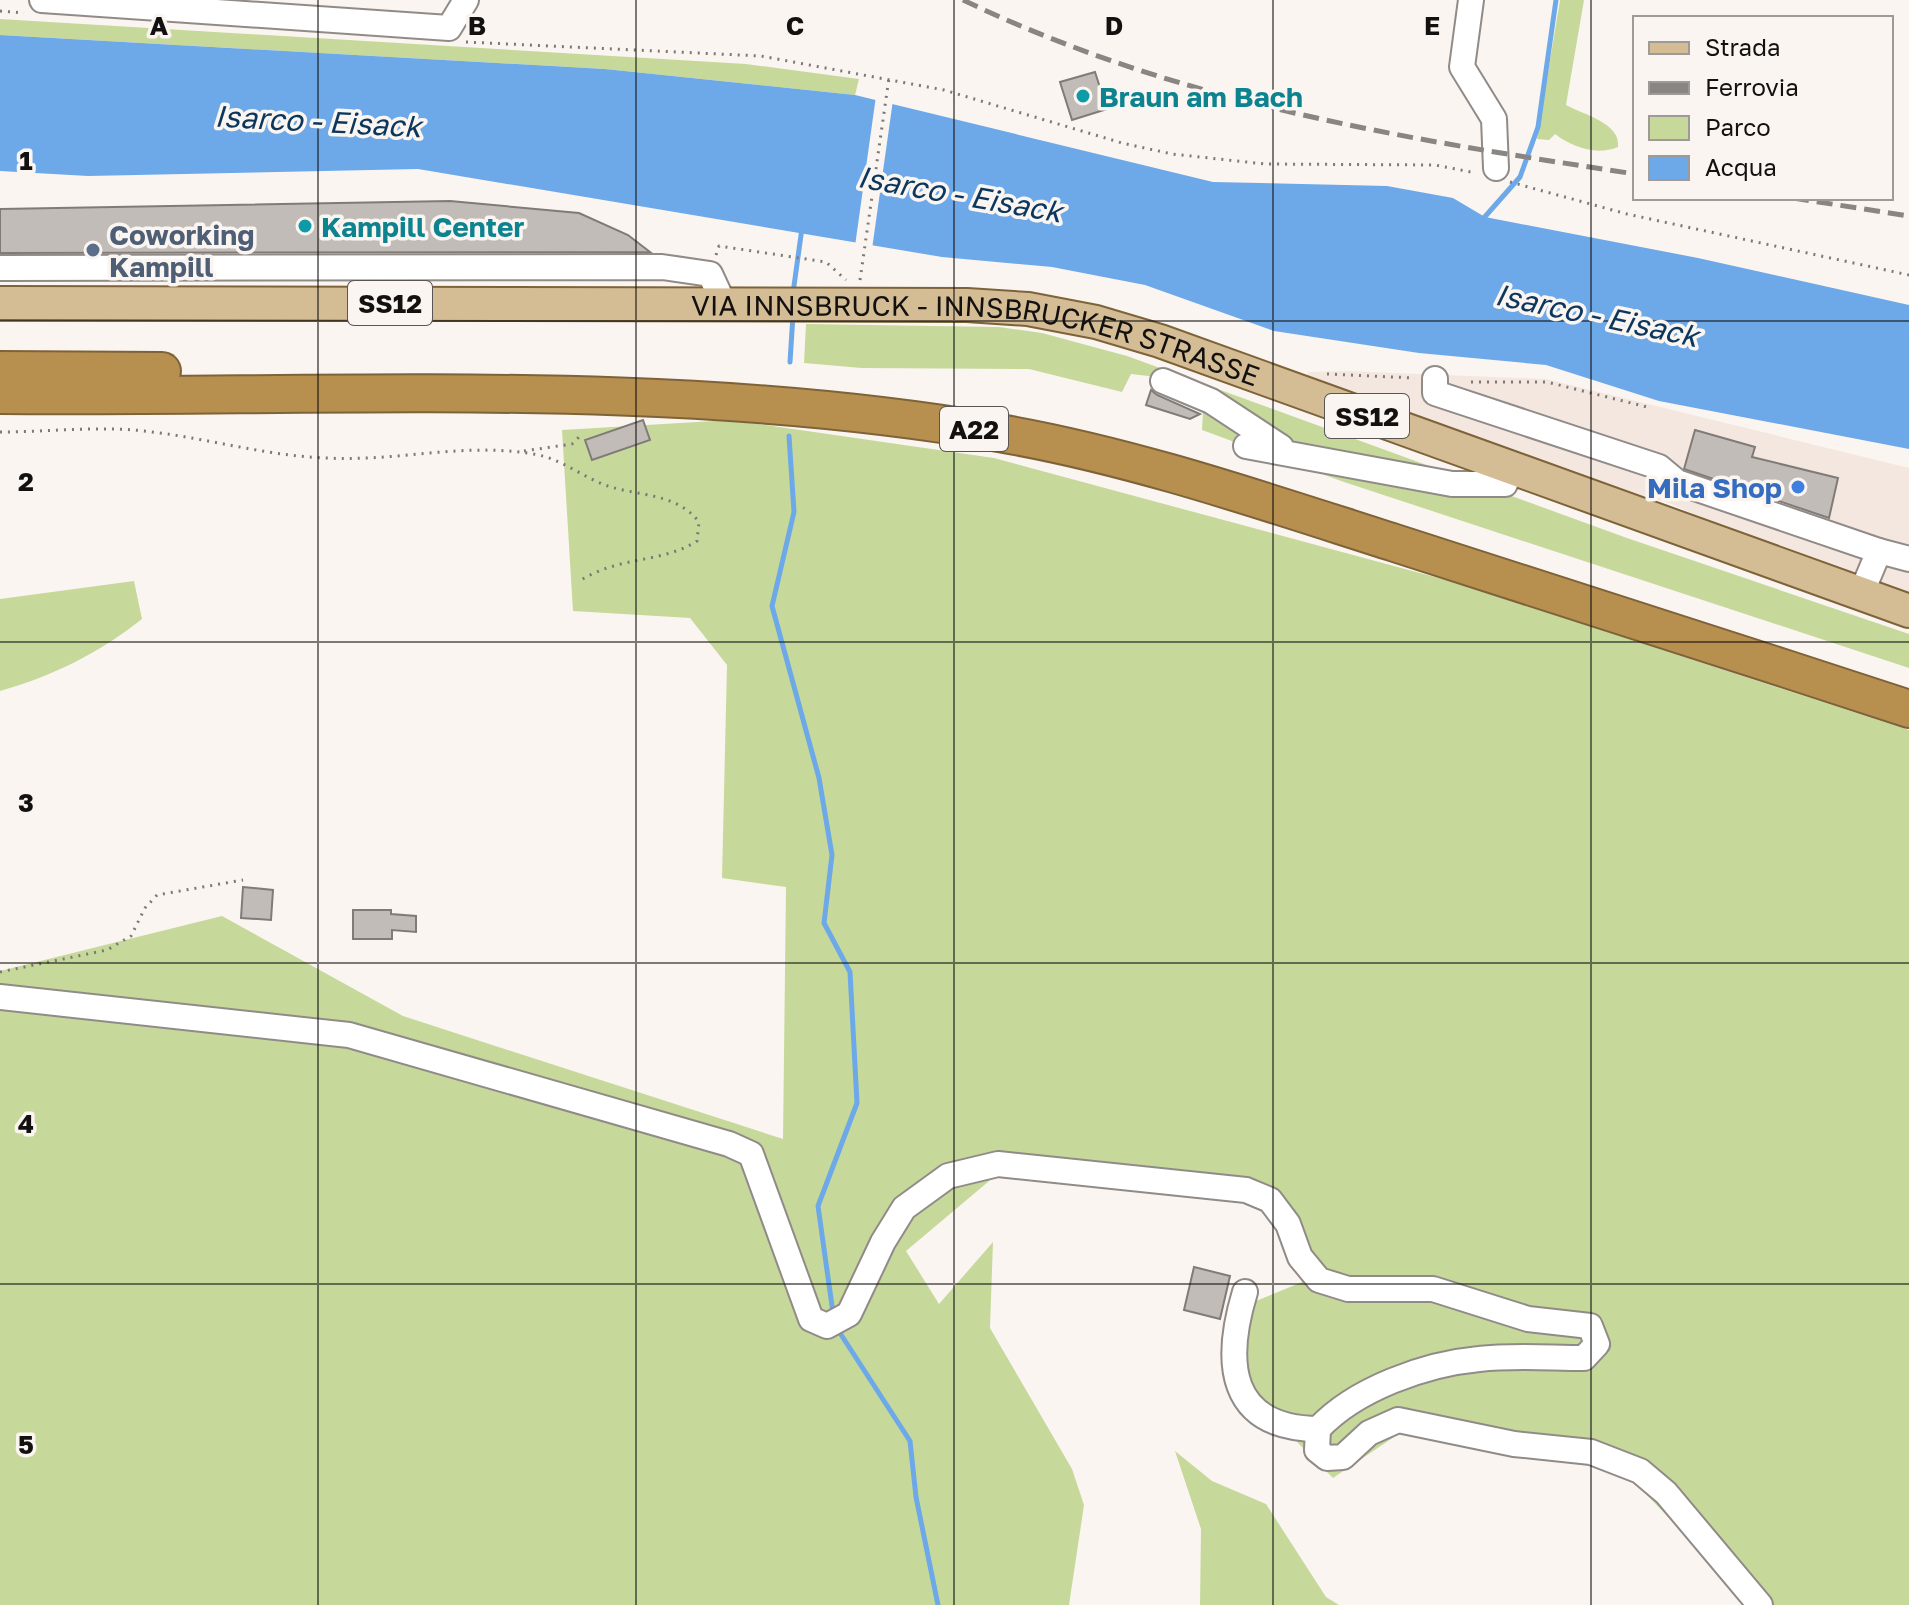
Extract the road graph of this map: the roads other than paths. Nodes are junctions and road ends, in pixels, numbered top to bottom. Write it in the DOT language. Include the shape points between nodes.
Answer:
graph roads {
  1 [pos="42,0"];
  2 [pos="466,0"];
  3 [pos="1471,0"];
  4 [pos="1496,168"];
  5 [pos="0,268"];
  6 [pos="235,268"];
  7 [pos="716,288"];
  8 [pos="0,303"];
  9 [pos="236,303"];
  10 [pos="0,370"];
  11 [pos="1435,379"];
  12 [pos="1163,381"];
  13 [pos="0,395"];
  14 [pos="1246,446"];
  15 [pos="1287,451"];
  16 [pos="1511,469"];
  17 [pos="1879,551"];
  18 [pos="1909,559"];
  19 [pos="1861,594"];
  20 [pos="1909,611"];
  21 [pos="1909,684"];
  22 [pos="1909,709"];
  23 [pos="0,997"];
  24 [pos="1245,1292"];
  25 [pos="1318,1429"];
  26 [pos="1760,1605"];
  1 -- 2 [label="street" via="449,28"];
  3 -- 4 [label="street" via="1462,67 1494,119"];
  5 -- 6 [label="street"];
  6 -- 7 [label="street" via="662,267"];
  6 -- 9 [label="street"];
  7 -- 9 [label="main road, VIA INNSBRUCK - INNSBRUCKER STRASSE / SS12"];
  7 -- 16 [label="main road, VIA INNSBRUCK - INNSBRUCKER STRASSE / SS12" via="795,303 967,305 1028,309 1096,322"];
  8 -- 9 [label="main road, VIA INNSBRUCK - INNSBRUCKER STRASSE / SS12"];
  10 -- 21 [label="highway, A22" via="701,375 886,395 1077,428 1325,500"];
  11 -- 17 [label="street" via="1435,393 1659,467 1677,482"];
  12 -- 15 [label="street" via="1211,401"];
  13 -- 22 [label="highway, A22" via="688,399 851,412 1002,433 1304,514"];
  14 -- 15 [label="street"];
  15 -- 16 [label="street" via="1452,484 1505,484"];
  16 -- 19 [label="main road, VIA INNSBRUCK - INNSBRUCKER STRASSE / SS12"];
  17 -- 18 [label="street"];
  17 -- 19 [label="street"];
  19 -- 20 [label="main road, VIA INNSBRUCK - INNSBRUCKER STRASSE / SS12"];
  23 -- 25 [label="street" via="349,1035 729,1144 751,1154 811,1319 827,1326 849,1314 904,1208 948,1176 998,1164 1246,1190 1270,1200 1288,1224 1300,1257 1319,1280 1348,1289 1433,1289 1528,1319 1590,1326 1597,1344 1584,1358 1478,1359 1415,1373 1337,1409"];
  24 -- 25 [label="street" via="1233,1332 1232,1367 1241,1393 1261,1412 1294,1429"];
  25 -- 26 [label="street" via="1317,1450 1327,1458 1343,1457 1369,1433 1398,1420 1514,1444 1591,1452 1640,1471 1666,1493"];
}
